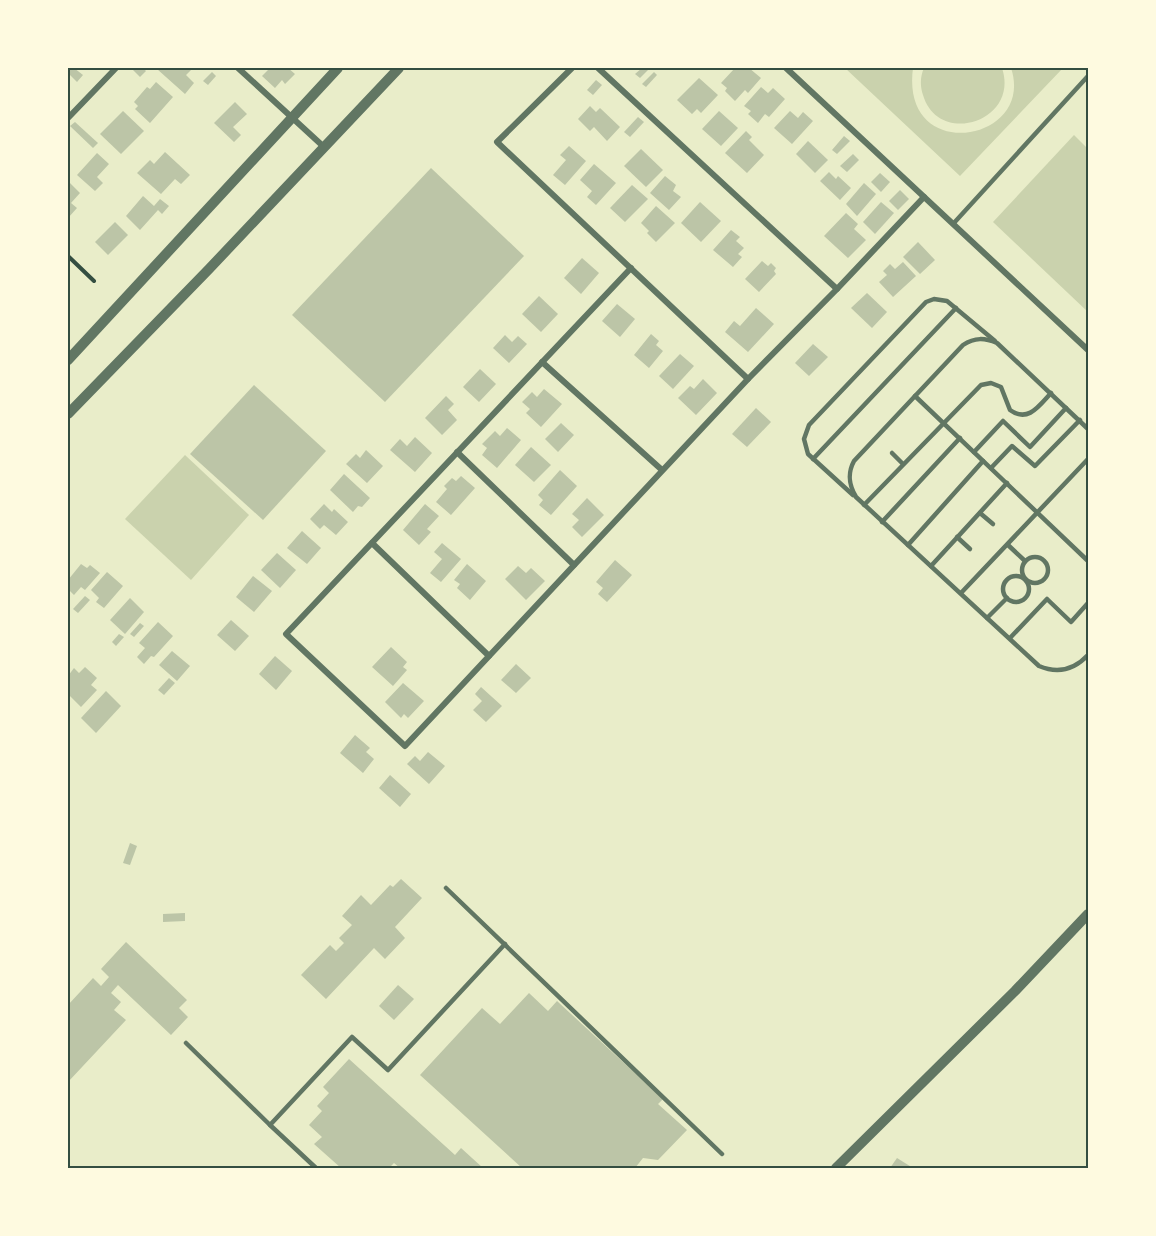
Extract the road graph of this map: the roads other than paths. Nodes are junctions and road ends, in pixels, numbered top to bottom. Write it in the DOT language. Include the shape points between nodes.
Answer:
graph roads {
  1 [pos="116,68"];
  2 [pos="238,68"];
  3 [pos="338,68"];
  4 [pos="399,68"];
  5 [pos="572,68"];
  6 [pos="598,68"];
  7 [pos="786,68"];
  8 [pos="1089,76"];
  9 [pos="68,118"];
  10 [pos="292,118"];
  11 [pos="324,147"];
  12 [pos="924,197"];
  13 [pos="953,225"];
  14 [pos="631,268"];
  15 [pos="837,289"];
  16 [pos="956,308"];
  17 [pos="997,343"];
  18 [pos="1089,350"];
  19 [pos="68,360"];
  20 [pos="542,362"];
  21 [pos="748,379"];
  22 [pos="1051,393"];
  23 [pos="915,396"];
  24 [pos="1066,408"];
  25 [pos="68,414"];
  26 [pos="1080,420"];
  27 [pos="944,423"];
  28 [pos="1089,429"];
  29 [pos="960,438"];
  30 [pos="457,452"];
  31 [pos="974,452"];
  32 [pos="892,453"];
  33 [pos="813,459"];
  34 [pos="1089,459"];
  35 [pos="983,460"];
  36 [pos="903,464"];
  37 [pos="991,468"];
  38 [pos="662,470"];
  39 [pos="1007,483"];
  40 [pos="860,501"];
  41 [pos="864,505"];
  42 [pos="1039,512"];
  43 [pos="980,513"];
  44 [pos="882,522"];
  45 [pos="993,524"];
  46 [pos="957,537"];
  47 [pos="372,543"];
  48 [pos="908,545"];
  49 [pos="1008,545"];
  50 [pos="970,549"];
  51 [pos="1025,561"];
  52 [pos="1089,561"];
  53 [pos="574,565"];
  54 [pos="931,566"];
  55 [pos="1027,581"];
  56 [pos="961,593"];
  57 [pos="1007,598"];
  58 [pos="1089,603"];
  59 [pos="987,618"];
  60 [pos="1010,638"];
  61 [pos="1089,655"];
  62 [pos="489,656"];
  63 [pos="446,888"];
  64 [pos="1089,914"];
  65 [pos="505,944"];
  66 [pos="186,1043"];
  67 [pos="270,1125"];
  68 [pos="722,1154"];
  69 [pos="316,1168"];
  70 [pos="836,1168"];
  1 -- 9 [label="street"];
  2 -- 10 [label="street"];
  3 -- 10 [label="street"];
  4 -- 11 [label="street"];
  5 -- 14 [label="street" via="497,142"];
  6 -- 15 [label="street"];
  7 -- 12 [label="street"];
  8 -- 13 [label="lane"];
  10 -- 11 [label="street"];
  10 -- 19 [label="street"];
  11 -- 25 [label="street"];
  12 -- 13 [label="street"];
  12 -- 15 [label="street"];
  13 -- 18 [label="street"];
  14 -- 20 [label="street"];
  14 -- 21 [label="street"];
  15 -- 21 [label="street"];
  16 -- 17 [label="lane"];
  16 -- 33 [label="lane"];
  16 -- 33 [label="lane" via="941,299 926,302 809,425 804,439"];
  17 -- 22 [label="lane"];
  17 -- 23 [label="lane" via="984,339 969,341"];
  20 -- 30 [label="street"];
  20 -- 38 [label="street"];
  21 -- 38 [label="street"];
  22 -- 24 [label="lane"];
  22 -- 27 [label="lane" via="1030,414 1020,416 1010,410 1001,387 986,383"];
  23 -- 27 [label="lane"];
  23 -- 40 [label="lane" via="854,461 850,484"];
  24 -- 26 [label="lane"];
  24 -- 31 [label="lane" via="1030,447 1003,421"];
  26 -- 28 [label="lane"];
  26 -- 37 [label="lane" via="1035,466 1012,446"];
  27 -- 29 [label="lane"];
  27 -- 36 [label="lane"];
  29 -- 31 [label="lane"];
  29 -- 44 [label="lane"];
  30 -- 47 [label="street"];
  30 -- 53 [label="street"];
  31 -- 35 [label="lane"];
  32 -- 36 [label="lane"];
  33 -- 40 [label="lane"];
  34 -- 42 [label="lane"];
  35 -- 37 [label="lane"];
  35 -- 48 [label="lane"];
  36 -- 41 [label="lane"];
  37 -- 39 [label="lane"];
  38 -- 53 [label="street"];
  39 -- 42 [label="lane"];
  39 -- 43 [label="lane"];
  40 -- 41 [label="lane"];
  41 -- 44 [label="lane"];
  42 -- 49 [label="lane"];
  42 -- 52 [label="lane"];
  43 -- 45 [label="lane"];
  43 -- 46 [label="lane"];
  44 -- 48 [label="lane"];
  46 -- 50 [label="lane"];
  46 -- 54 [label="lane"];
  47 -- 62 [label="street"];
  47 -- 62 [label="street" via="286,634 405,746"];
  48 -- 54 [label="lane"];
  49 -- 51 [label="lane"];
  49 -- 56 [label="lane"];
  51 -- 55 [label="lane" via="1022,569"];
  51 -- 55 [label="lane" via="1041,558 1049,568 1040,583"];
  53 -- 62 [label="street"];
  54 -- 56 [label="lane"];
  55 -- 57 [label="lane" via="1030,589 1026,597 1019,602"];
  55 -- 57 [label="lane" via="1016,576 1008,579 1003,590"];
  56 -- 59 [label="lane"];
  57 -- 59 [label="lane"];
  58 -- 60 [label="lane" via="1071,622 1047,599"];
  59 -- 60 [label="lane"];
  60 -- 61 [label="lane" via="1039,666 1049,670 1069,669"];
  63 -- 65 [label="lane"];
  64 -- 70 [label="street"];
  65 -- 67 [label="lane" via="388,1070 352,1037"];
  65 -- 68 [label="lane"];
  66 -- 67 [label="lane"];
  67 -- 69 [label="lane"];
}
